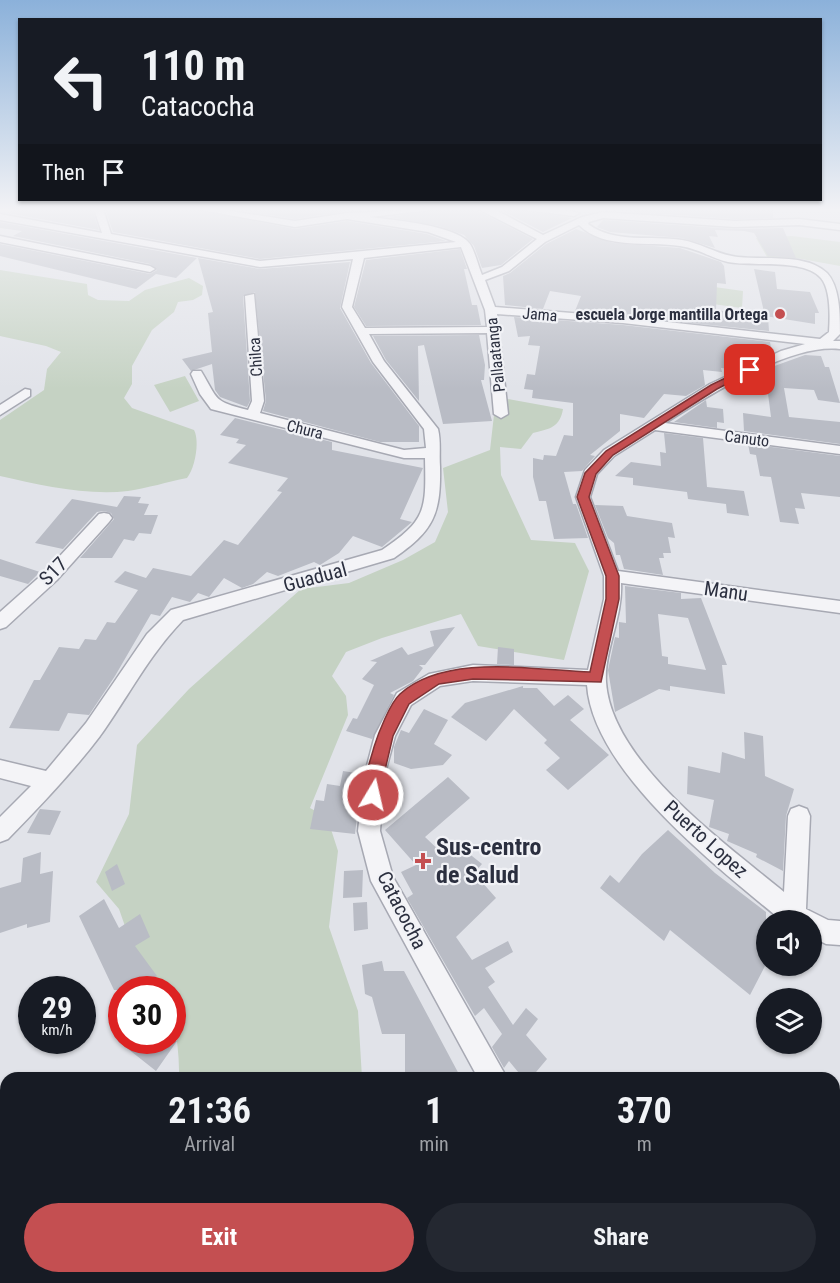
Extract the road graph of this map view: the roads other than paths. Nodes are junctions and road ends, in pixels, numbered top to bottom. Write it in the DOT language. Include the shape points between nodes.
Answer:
graph roads {
  1 [pos="356,269"];
  2 [pos="476,269"];
  3 [pos="505,269"];
  4 [pos="814,269"];
  5 [pos="480,278"];
  6 [pos="250,296"];
  7 [pos="491,310"];
  8 [pos="495,330"];
  9 [pos="362,331"];
  10 [pos="823,343"];
  11 [pos="840,345"];
  12 [pos="197,374"];
  13 [pos="25,393"];
  14 [pos="0,411"];
  15 [pos="501,414"];
  16 [pos="253,416"];
  17 [pos="654,426"];
  18 [pos="840,450"];
  19 [pos="432,451"];
  20 [pos="104,518"];
  21 [pos="612,576"];
  22 [pos="840,607"];
  23 [pos="0,622"];
  24 [pos="596,678"];
  25 [pos="0,769"];
  26 [pos="50,781"];
  27 [pos="799,816"];
  28 [pos="0,832"];
  29 [pos="789,910"];
  30 [pos="803,910"];
  31 [pos="822,930"];
  32 [pos="840,933"];
  33 [pos="490,1072"];
  1 -- 9 [label="street, Guadual" via="347,307"];
  2 -- 5 [label="street, Pallaatanga"];
  3 -- 5 [label="street"];
  4 -- 10 [label="street" via="829,283 836,322 835,333"];
  5 -- 7 [label="street, Pallaatanga"];
  6 -- 16 [label="street, Chilca" via="258,401"];
  7 -- 8 [label="street, Pallaatanga"];
  7 -- 10 [label="street, Jama" via="623,320"];
  8 -- 9 [label="street"];
  8 -- 15 [label="street, Pallaatanga"];
  9 -- 19 [label="street, Guadual" via="379,362 431,429"];
  10 -- 11 [label="street, Jama"];
  10 -- 17 [label="street" via="785,354 714,387"];
  12 -- 16 [label="street, Chura" via="216,406"];
  13 -- 14 [label="street"];
  16 -- 19 [label="street, Chura" via="404,454"];
  17 -- 18 [label="street, Canuto"];
  17 -- 21 [label="street" via="609,453 590,473 583,497"];
  19 -- 26 [label="street, Guadual" via="433,508 426,524 411,540 358,565 177,615 153,639 93,729"];
  20 -- 23 [label="street, S17" via="51,576"];
  21 -- 22 [label="street, Manu"];
  21 -- 24 [label="street" via="613,599"];
  24 -- 29 [label="street, Puerto Lopez" via="598,704 615,739 645,780 683,824"];
  24 -- 33 [label="street, Catacocha" via="473,673 436,679 404,699 385,735 374,777 369,831 383,881"];
  25 -- 26 [label="street"];
  26 -- 28 [label="street, Guadual"];
  27 -- 30 [label="street"];
  31 -- 32 [label="street, Puerto Lopez"];
}
